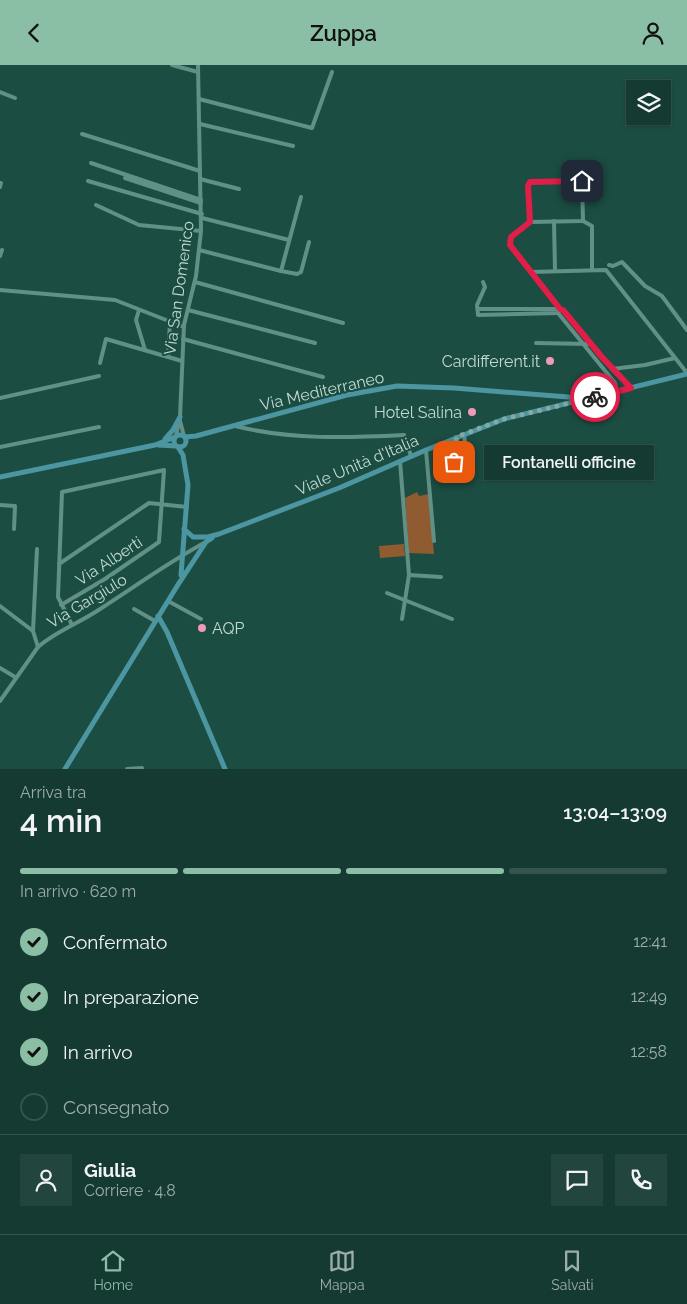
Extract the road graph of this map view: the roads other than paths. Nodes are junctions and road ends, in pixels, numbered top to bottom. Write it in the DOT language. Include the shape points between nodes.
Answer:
graph roads {
  1 [pos="172,65"];
  2 [pos="198,65"];
  3 [pos="198,72"];
  4 [pos="332,72"];
  5 [pos="0,92"];
  6 [pos="15,98"];
  7 [pos="199,99"];
  8 [pos="200,124"];
  9 [pos="82,134"];
  10 [pos="293,146"];
  11 [pos="91,163"];
  12 [pos="200,171"];
  13 [pos="125,178"];
  14 [pos="200,179"];
  15 [pos="88,181"];
  16 [pos="239,189"];
  17 [pos="301,197"];
  18 [pos="201,201"];
  19 [pos="96,205"];
  20 [pos="202,216"];
  21 [pos="554,221"];
  22 [pos="583,221"];
  23 [pos="530,222"];
  24 [pos="202,231"];
  25 [pos="289,241"];
  26 [pos="310,242"];
  27 [pos="2,250"];
  28 [pos="199,250"];
  29 [pos="0,256"];
  30 [pos="609,265"];
  31 [pos="592,270"];
  32 [pos="281,271"];
  33 [pos="555,271"];
  34 [pos="530,272"];
  35 [pos="195,282"];
  36 [pos="483,282"];
  37 [pos="0,290"];
  38 [pos="139,310"];
  39 [pos="188,310"];
  40 [pos="559,311"];
  41 [pos="170,322"];
  42 [pos="344,323"];
  43 [pos="184,327"];
  44 [pos="687,330"];
  45 [pos="183,339"];
  46 [pos="314,343"];
  47 [pos="536,343"];
  48 [pos="581,343"];
  49 [pos="590,344"];
  50 [pos="145,350"];
  51 [pos="168,357"];
  52 [pos="675,358"];
  53 [pos="182,361"];
  54 [pos="100,363"];
  55 [pos="612,369"];
  56 [pos="687,374"];
  57 [pos="99,376"];
  58 [pos="323,377"];
  59 [pos="631,388"];
  60 [pos="617,392"];
  61 [pos="554,396"];
  62 [pos="0,398"];
  63 [pos="586,399"];
  64 [pos="556,406"];
  65 [pos="180,417"];
  66 [pos="248,422"];
  67 [pos="233,426"];
  68 [pos="99,427"];
  69 [pos="252,431"];
  70 [pos="464,434"];
  71 [pos="176,436"];
  72 [pos="185,436"];
  73 [pos="456,437"];
  74 [pos="162,442"];
  75 [pos="155,445"];
  76 [pos="177,446"];
  77 [pos="0,447"];
  78 [pos="426,450"];
  79 [pos="411,456"];
  80 [pos="400,461"];
  81 [pos="454,462"];
  82 [pos="467,464"];
  83 [pos="0,477"];
  84 [pos="162,504"];
  85 [pos="0,505"];
  86 [pos="187,507"];
  87 [pos="14,529"];
  88 [pos="184,529"];
  89 [pos="219,534"];
  90 [pos="434,541"];
  91 [pos="206,542"];
  92 [pos="37,549"];
  93 [pos="183,554"];
  94 [pos="59,564"];
  95 [pos="409,575"];
  96 [pos="441,577"];
  97 [pos="179,583"];
  98 [pos="387,593"];
  99 [pos="168,601"];
  100 [pos="405,601"];
  101 [pos="61,605"];
  102 [pos="0,606"];
  103 [pos="134,609"];
  104 [pos="157,619"];
  105 [pos="201,619"];
  106 [pos="402,619"];
  107 [pos="452,619"];
  108 [pos="72,625"];
  109 [pos="33,631"];
  110 [pos="38,647"];
  111 [pos="0,668"];
  112 [pos="15,677"];
  113 [pos="0,701"];
  114 [pos="142,768"];
  115 [pos="65,769"];
  116 [pos="127,769"];
  117 [pos="225,769"];
  1 -- 3 [label="street"];
  2 -- 3 [label="street, Via San Domenico"];
  3 -- 7 [label="street, Via San Domenico"];
  4 -- 7 [label="street" via="312,128"];
  5 -- 6 [label="street"];
  7 -- 8 [label="street, Via San Domenico"];
  8 -- 10 [label="street"];
  8 -- 12 [label="street, Via San Domenico"];
  9 -- 12 [label="street"];
  11 -- 18 [label="street"];
  12 -- 14 [label="street, Via San Domenico"];
  13 -- 18 [label="street"];
  14 -- 16 [label="street"];
  14 -- 18 [label="street, Via San Domenico"];
  15 -- 20 [label="street"];
  17 -- 25 [label="street"];
  18 -- 20 [label="street, Via San Domenico"];
  19 -- 24 [label="street" via="139,225"];
  20 -- 24 [label="street, Via San Domenico"];
  20 -- 25 [label="street"];
  21 -- 22 [label="street"];
  21 -- 23 [label="street"];
  21 -- 33 [label="street"];
  22 -- 23 [label="street" via="582,181 530,182"];
  22 -- 31 [label="street" via="592,226"];
  23 -- 34 [label="street" via="511,237 510,245"];
  24 -- 28 [label="street, Via San Domenico"];
  25 -- 32 [label="street"];
  26 -- 32 [label="street" via="301,272"];
  27 -- 29 [label="street"];
  28 -- 32 [label="street"];
  28 -- 35 [label="street, Via San Domenico"];
  30 -- 44 [label="street" via="622,262 646,286 662,296"];
  31 -- 33 [label="street"];
  31 -- 52 [label="street" via="606,270"];
  33 -- 34 [label="street"];
  34 -- 40 [label="street"];
  35 -- 39 [label="street, Via San Domenico"];
  35 -- 42 [label="street"];
  36 -- 40 [label="street" via="485,287 477,311"];
  37 -- 38 [label="street" via="115,300"];
  38 -- 41 [label="street"];
  38 -- 50 [label="street" via="136,320"];
  39 -- 43 [label="street, Via San Domenico"];
  39 -- 46 [label="street"];
  40 -- 48 [label="street"];
  40 -- 49 [label="street" via="563,310"];
  41 -- 43 [label="street"];
  41 -- 51 [label="street"];
  43 -- 45 [label="street, Via San Domenico"];
  45 -- 53 [label="street, Via San Domenico"];
  45 -- 58 [label="street"];
  47 -- 48 [label="street"];
  48 -- 49 [label="street"];
  48 -- 60 [label="street" via="615,383"];
  49 -- 55 [label="street"];
  50 -- 51 [label="street"];
  50 -- 54 [label="street" via="106,339"];
  51 -- 53 [label="street"];
  52 -- 55 [label="street"];
  52 -- 56 [label="street"];
  53 -- 65 [label="street, Via San Domenico"];
  55 -- 59 [label="street"];
  56 -- 59 [label="main road, Viale Unità d'Italia"];
  57 -- 62 [label="street"];
  59 -- 60 [label="main road, Viale Unità d'Italia"];
  60 -- 63 [label="main road, Viale Unità d'Italia"];
  61 -- 63 [label="main road, Via Mediterraneo"];
  61 -- 64 [label="main road"];
  61 -- 66 [label="main road, Via Mediterraneo" via="397,386 347,395"];
  63 -- 64 [label="main road, Viale Unità d'Italia"];
  64 -- 70 [label="main road, Viale Unità d'Italia" via="504,419"];
  65 -- 71 [label="street, Via San Domenico"];
  65 -- 72 [label="street, Via San Domenico"];
  65 -- 74 [label="main road"];
  66 -- 67 [label="main road, Via Mediterraneo"];
  66 -- 69 [label="street"];
  67 -- 69 [label="street"];
  67 -- 72 [label="main road, Via Mediterraneo"];
  68 -- 77 [label="street"];
  69 -- 79 [label="street" via="352,438 404,435"];
  70 -- 73 [label="main road, Viale Unità d'Italia"];
  70 -- 82 [label="street"];
  71 -- 72 [label="main road"];
  71 -- 74 [label="main road"];
  71 -- 76 [label="main road"];
  72 -- 76 [label="main road" via="185,444"];
  73 -- 78 [label="main road, Viale Unità d'Italia"];
  73 -- 81 [label="street" via="459,461"];
  74 -- 75 [label="main road"];
  75 -- 76 [label="main road"];
  75 -- 83 [label="main road"];
  76 -- 86 [label="main road" via="183,455 188,485"];
  78 -- 79 [label="main road, Viale Unità d'Italia"];
  78 -- 90 [label="street"];
  79 -- 80 [label="main road, Viale Unità d'Italia"];
  80 -- 89 [label="main road, Viale Unità d'Italia" via="340,488"];
  80 -- 95 [label="street"];
  84 -- 86 [label="street"];
  84 -- 94 [label="street" via="149,503"];
  84 -- 94 [label="street, Via Alberti" via="164,470 62,492"];
  84 -- 101 [label="street, Via Alberti" via="157,544"];
  85 -- 87 [label="street" via="15,506"];
  86 -- 88 [label="main road"];
  88 -- 89 [label="main road, Viale Unità d'Italia" via="192,537"];
  88 -- 93 [label="main road"];
  89 -- 91 [label="main road"];
  91 -- 93 [label="street, Via Gargiulo"];
  91 -- 97 [label="main road"];
  92 -- 109 [label="street"];
  93 -- 97 [label="main road"];
  93 -- 108 [label="street, Via Gargiulo"];
  94 -- 101 [label="street" via="58,597"];
  95 -- 96 [label="street"];
  95 -- 100 [label="street"];
  97 -- 99 [label="main road"];
  98 -- 100 [label="street"];
  99 -- 104 [label="main road"];
  99 -- 105 [label="street"];
  100 -- 106 [label="street"];
  100 -- 107 [label="street"];
  101 -- 108 [label="street"];
  102 -- 109 [label="street"];
  103 -- 104 [label="street"];
  104 -- 115 [label="main road"];
  104 -- 117 [label="main road" via="167,632"];
  108 -- 110 [label="street, Via Gargiulo"];
  109 -- 110 [label="street"];
  110 -- 112 [label="street, Via Gargiulo"];
  111 -- 112 [label="street"];
  112 -- 113 [label="street, Via Gargiulo"];
  114 -- 116 [label="street"];
}
